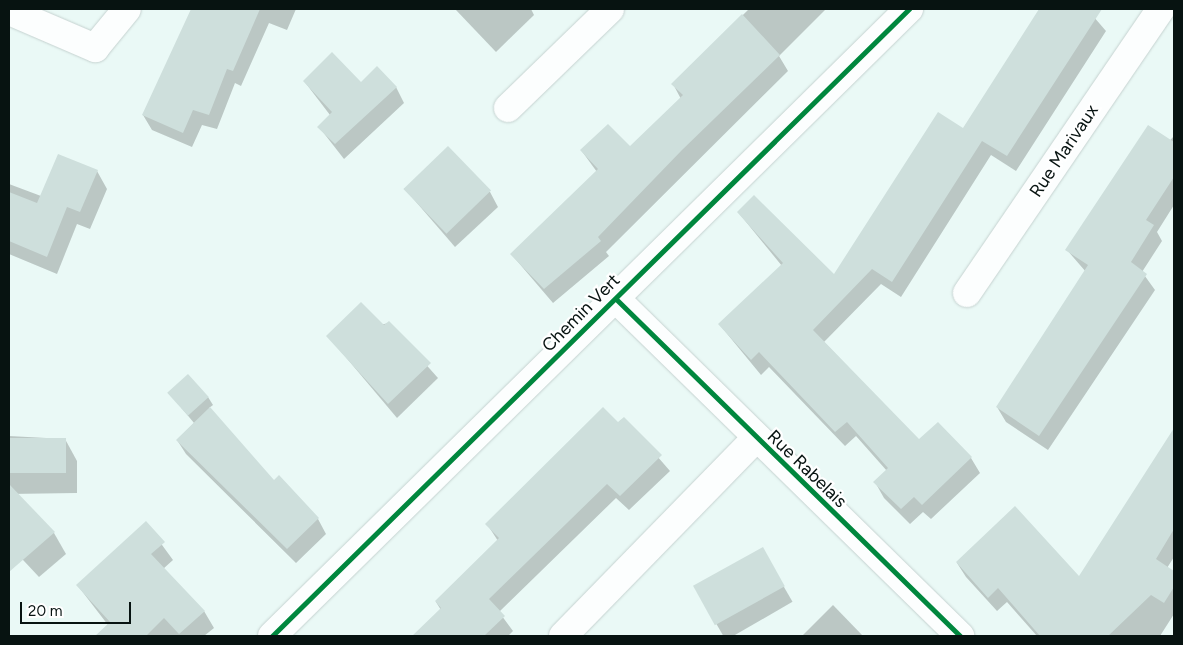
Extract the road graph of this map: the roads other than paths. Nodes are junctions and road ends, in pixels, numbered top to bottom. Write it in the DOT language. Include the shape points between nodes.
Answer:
graph roads {
  1 [pos="126,9"];
  2 [pos="610,9"];
  3 [pos="909,9"];
  4 [pos="1161,9"];
  5 [pos="9,11"];
  6 [pos="508,108"];
  7 [pos="968,293"];
  8 [pos="616,299"];
  9 [pos="756,438"];
  10 [pos="272,636"];
  11 [pos="563,636"];
  12 [pos="960,636"];
  1 -- 5 [label="street" via="95,48"];
  2 -- 6 [label="street"];
  3 -- 8 [label="street, Chemin Vert"];
  4 -- 7 [label="street, Rue Marivaux"];
  8 -- 9 [label="street, Rue Rabelais"];
  8 -- 10 [label="street, Chemin Vert"];
  9 -- 11 [label="street, Rue Rabelais"];
  9 -- 12 [label="street, Rue Rabelais"];
}
